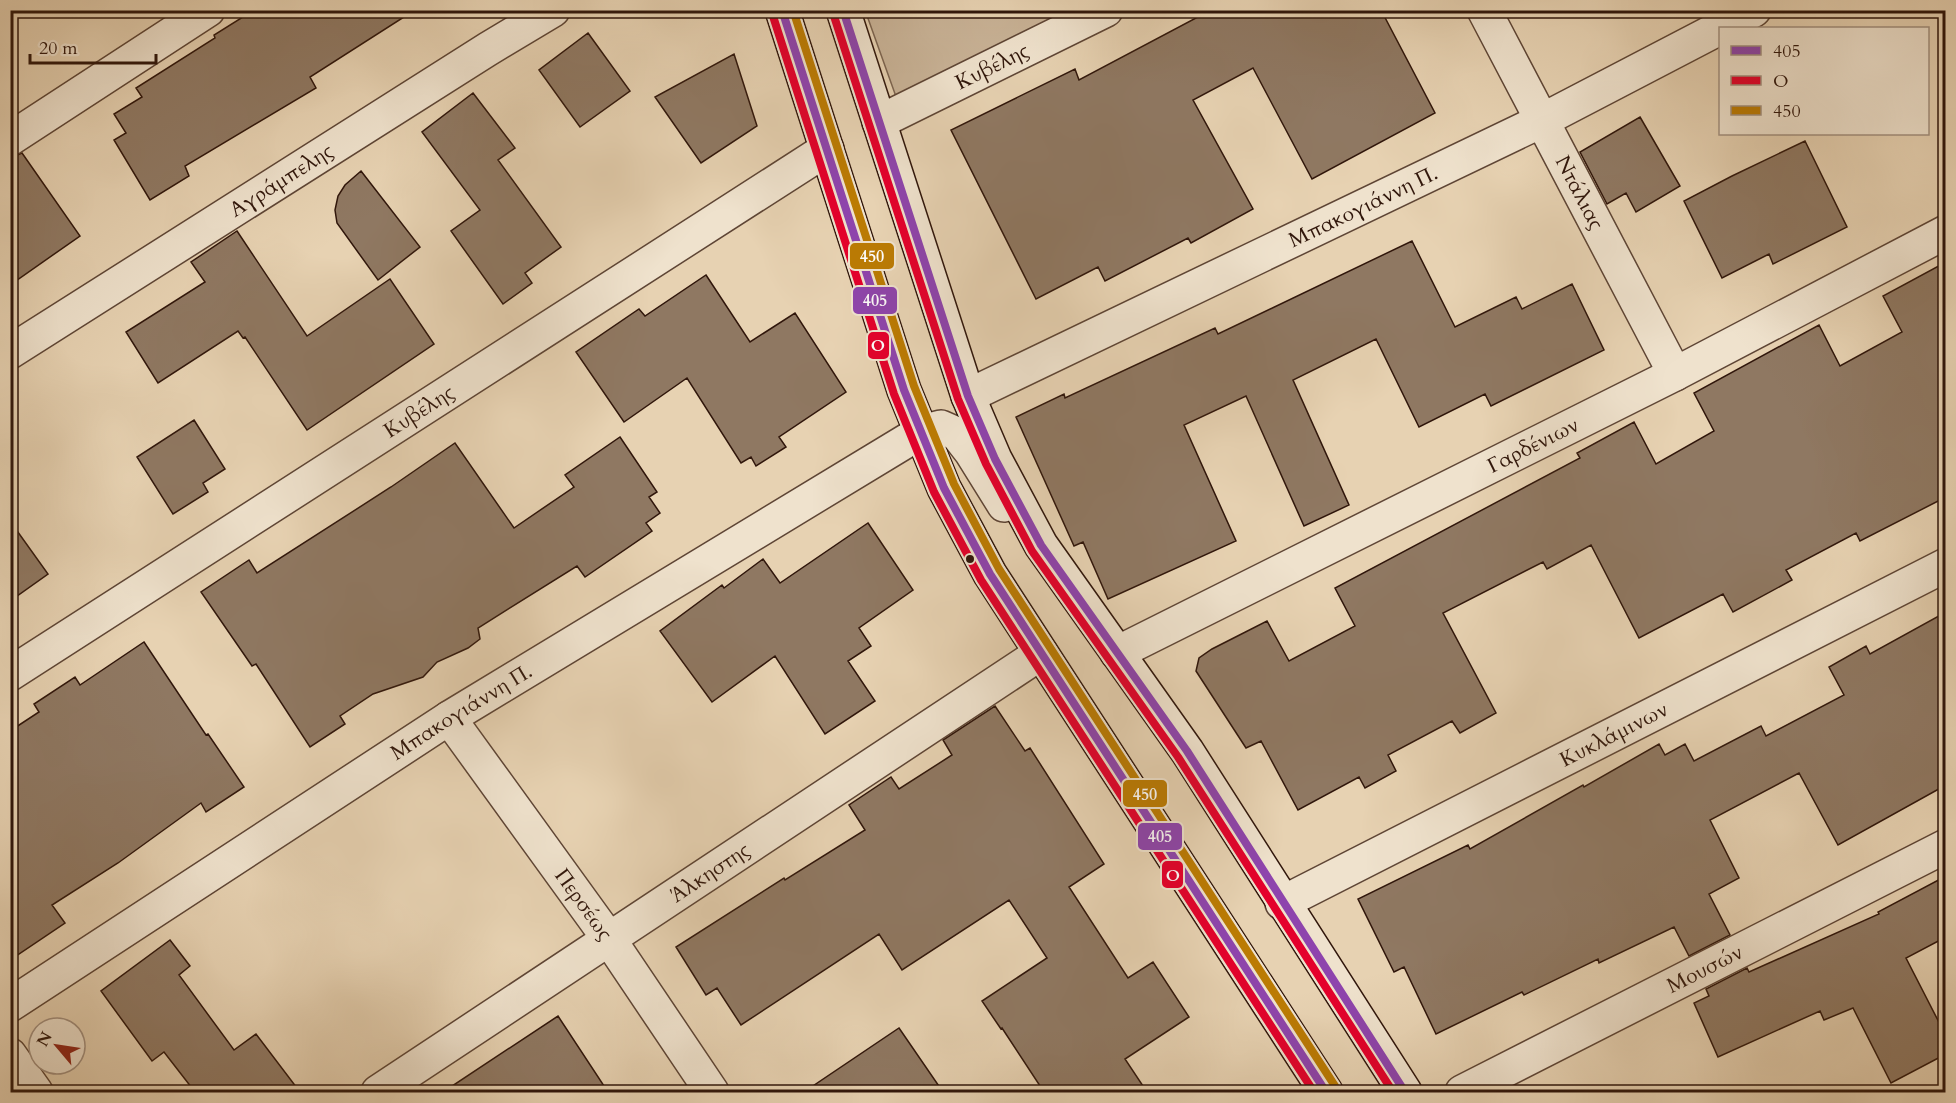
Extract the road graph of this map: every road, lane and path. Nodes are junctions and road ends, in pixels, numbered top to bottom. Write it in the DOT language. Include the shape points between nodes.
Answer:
graph roads {
  1 [pos="208,10"];
  2 [pos="553,10"];
  3 [pos="782,10"];
  4 [pos="843,10"];
  5 [pos="1106,10"];
  6 [pos="1484,10"];
  7 [pos="1754,10"];
  8 [pos="1722,27"];
  9 [pos="1719,28"];
  10 [pos="1542,121"];
  11 [pos="879,122"];
  12 [pos="10,139"];
  13 [pos="827,149"];
  14 [pos="1946,232"];
  15 [pos="10,351"];
  16 [pos="1675,374"];
  17 [pos="968,396"];
  18 [pos="921,432"];
  19 [pos="1946,565"];
  20 [pos="1056,566"];
  21 [pos="1041,653"];
  22 [pos="1117,653"];
  23 [pos="10,674"];
  24 [pos="449,718"];
  25 [pos="1946,846"];
  26 [pos="1282,903"];
  27 [pos="609,939"];
  28 [pos="10,1005"];
  29 [pos="10,1055"];
  30 [pos="36,1092"];
  31 [pos="378,1092"];
  32 [pos="712,1092"];
  33 [pos="1326,1092"];
  34 [pos="1405,1092"];
  35 [pos="1462,1092"];
  1 -- 12 [label="street"];
  2 -- 15 [label="street, Αγράμπελης"];
  3 -- 13 [label="street"];
  4 -- 11 [label="street"];
  5 -- 11 [label="street, Κυβέλης"];
  6 -- 10 [label="street, Ντάλιας"];
  7 -- 8 [label="street, Μπακογιάννη Π."];
  9 -- 10 [label="street, Μπακογιάννη Π."];
  10 -- 16 [label="street, Ντάλιας"];
  10 -- 17 [label="street, Μπακογιάννη Π."];
  11 -- 17 [label="street"];
  13 -- 18 [label="street"];
  13 -- 23 [label="street, Κυβέλης"];
  14 -- 16 [label="street, Γαρδένιων"];
  16 -- 22 [label="street, Γαρδένιων"];
  17 -- 20 [label="street" via="995,459"];
  18 -- 20 [label="street" via="940,427 957,434 1014,520"];
  18 -- 21 [label="street" via="944,488 990,574"];
  18 -- 24 [label="street, Μπακογιάννη Π."];
  19 -- 26 [label="street, Κυκλάμινων"];
  20 -- 22 [label="street"];
  21 -- 27 [label="street, Άλκηστης"];
  21 -- 33 [label="street"];
  22 -- 26 [label="street" via="1187,751"];
  24 -- 27 [label="street, Περσέως"];
  24 -- 28 [label="street, Μπακογιάννη Π."];
  25 -- 35 [label="street, Μουσών"];
  26 -- 34 [label="street"];
  27 -- 31 [label="street, Άλκηστης"];
  27 -- 32 [label="street, Περσέως"];
  29 -- 30 [label="street"];
}
